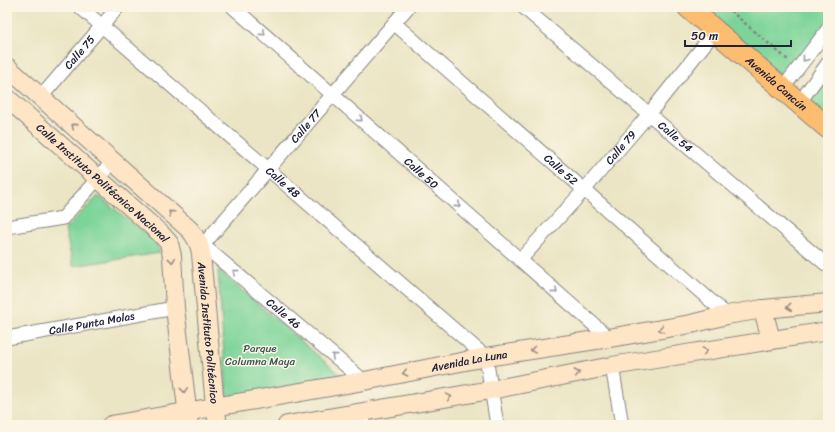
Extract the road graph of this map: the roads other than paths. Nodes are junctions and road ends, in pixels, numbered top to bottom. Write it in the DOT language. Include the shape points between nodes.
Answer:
graph roads {
  1 [pos="80,7"];
  2 [pos="118,7"];
  3 [pos="233,7"];
  4 [pos="408,7"];
  5 [pos="523,7"];
  6 [pos="688,7"];
  7 [pos="394,23"];
  8 [pos="102,26"];
  9 [pos="828,29"];
  10 [pos="716,30"];
  11 [pos="828,63"];
  12 [pos="7,67"];
  13 [pos="783,88"];
  14 [pos="333,95"];
  15 [pos="7,98"];
  16 [pos="47,103"];
  17 [pos="799,103"];
  18 [pos="649,114"];
  19 [pos="39,126"];
  20 [pos="828,128"];
  21 [pos="113,161"];
  22 [pos="269,169"];
  23 [pos="98,178"];
  24 [pos="585,189"];
  25 [pos="7,227"];
  26 [pos="200,243"];
  27 [pos="520,260"];
  28 [pos="828,266"];
  29 [pos="828,303"];
  30 [pos="175,308"];
  31 [pos="763,309"];
  32 [pos="727,315"];
  33 [pos="828,331"];
  34 [pos="7,338"];
  35 [pos="609,338"];
  36 [pos="771,340"];
  37 [pos="486,357"];
  38 [pos="612,366"];
  39 [pos="364,381"];
  40 [pos="491,390"];
  41 [pos="214,406"];
  42 [pos="188,418"];
  43 [pos="363,418"];
  44 [pos="111,425"];
  45 [pos="218,425"];
  46 [pos="287,425"];
  47 [pos="497,425"];
  48 [pos="622,425"];
  1 -- 8 [label="street, Calle 48"];
  2 -- 8 [label="street, Calle 75"];
  3 -- 14 [label="street, Calle 50, one-way"];
  4 -- 7 [label="street, Calle 77"];
  5 -- 18 [label="street, Calle 54"];
  6 -- 10 [label="main road, Avenida Cancún"];
  7 -- 14 [label="street, Calle 77"];
  7 -- 24 [label="street, Calle 52"];
  8 -- 16 [label="street, Calle 75"];
  8 -- 22 [label="street, Calle 48"];
  9 -- 13 [label="street, one-way"];
  10 -- 13 [label="main road, Avenida Cancún"];
  10 -- 18 [label="street, Calle 79"];
  11 -- 17 [label="street"];
  12 -- 16 [label="main road, Calle Instituto Politécnico Nacional"];
  13 -- 17 [label="main road, Avenida Cancún"];
  14 -- 22 [label="street, Calle 77"];
  14 -- 27 [label="street, Calle 50, one-way"];
  15 -- 19 [label="main road, Calle Instituto Politécnico Nacional"];
  16 -- 19 [label="main road"];
  21 -- 16 [label="main road, Calle Instituto Politécnico Nacional, one-way"];
  17 -- 20 [label="main road, Avenida Cancún"];
  18 -- 24 [label="street, Calle 79"];
  18 -- 28 [label="street, Calle 54"];
  19 -- 23 [label="main road, Calle Instituto Politécnico Nacional"];
  21 -- 23 [label="street"];
  26 -- 21 [label="main road, Calle Instituto Politécnico Nacional, one-way" via="190,230"];
  22 -- 26 [label="street, Calle 77"];
  22 -- 37 [label="street, Calle 48"];
  23 -- 25 [label="street" via="63,218"];
  23 -- 30 [label="main road, Calle Instituto Politécnico Nacional, one-way" via="169,243"];
  24 -- 27 [label="street, Calle 79"];
  24 -- 32 [label="street, Calle 52"];
  39 -- 26 [label="street, Calle 46, one-way"];
  26 -- 41 [label="main road, Avenida Instituto Politécnico"];
  27 -- 35 [label="street, Calle 50, one-way"];
  29 -- 31 [label="main road, Avenida La Luna, one-way"];
  30 -- 34 [label="street, Calle Punta Molas"];
  30 -- 42 [label="main road, Calle Instituto Politécnico Nacional, one-way"];
  31 -- 32 [label="main road, Avenida La Luna"];
  31 -- 36 [label="main road"];
  32 -- 35 [label="main road, Avenida La Luna, one-way"];
  33 -- 36 [label="main road"];
  35 -- 37 [label="main road, Avenida La Luna, one-way"];
  38 -- 36 [label="main road, one-way"];
  37 -- 39 [label="main road, Avenida La Luna, one-way"];
  37 -- 40 [label="street"];
  40 -- 38 [label="main road, one-way"];
  38 -- 48 [label="street"];
  39 -- 41 [label="main road, Avenida La Luna"];
  43 -- 40 [label="main road, one-way"];
  40 -- 47 [label="street"];
  41 -- 42 [label="main road, Avenida La Luna"];
  41 -- 45 [label="main road, Avenida Instituto Politécnico"];
  42 -- 44 [label="main road, Avenida La Luna"];
  43 -- 46 [label="main road"];
}
